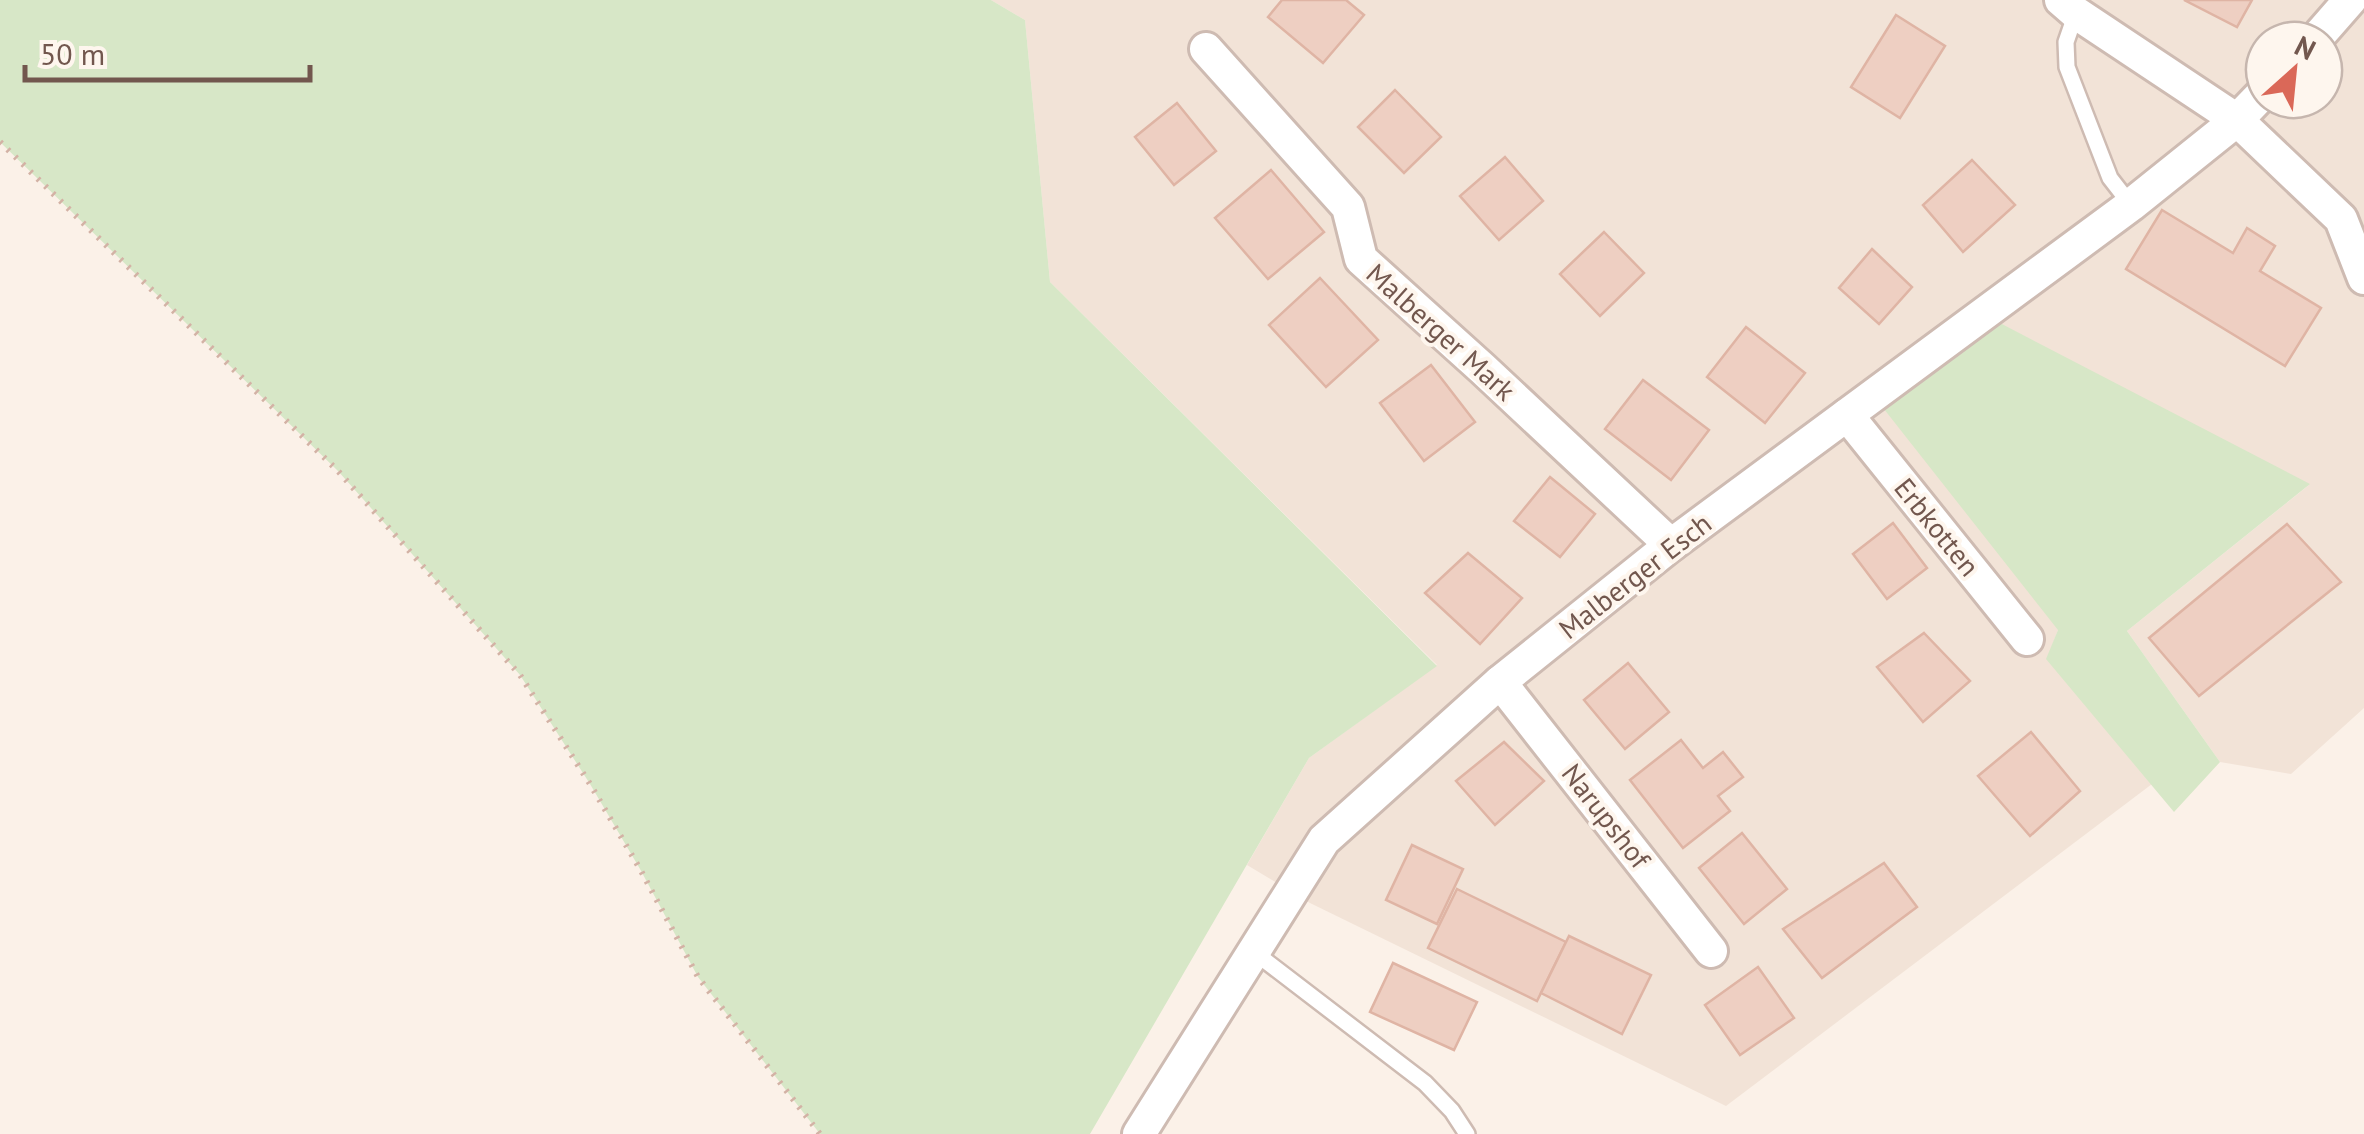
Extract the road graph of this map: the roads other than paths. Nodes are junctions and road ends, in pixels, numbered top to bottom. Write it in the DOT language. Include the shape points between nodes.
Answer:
graph roads {
  1 [pos="2350,0"];
  2 [pos="2068,6"];
  3 [pos="2332,20"];
  4 [pos="1206,50"];
  5 [pos="2244,113"];
  6 [pos="2237,120"];
  7 [pos="2131,206"];
  8 [pos="2353,218"];
  9 [pos="2364,278"];
  10 [pos="1847,415"];
  11 [pos="1670,545"];
  12 [pos="2027,639"];
  13 [pos="1500,682"];
  14 [pos="1711,950"];
  15 [pos="1254,952"];
  16 [pos="1140,1134"];
  17 [pos="1467,1134"];
  1 -- 3 [label="street"];
  2 -- 6 [label="street"];
  2 -- 7 [label="lane" via="2067,67 2110,178"];
  4 -- 11 [label="street, Malberger Mark" via="1348,207 1360,259"];
  5 -- 6 [label="street, Malberger Esch"];
  6 -- 7 [label="street, Malberger Esch"];
  6 -- 8 [label="street"];
  7 -- 10 [label="street, Malberger Esch"];
  8 -- 9 [label="street"];
  10 -- 11 [label="street, Malberger Esch"];
  10 -- 12 [label="street, Erbkotten"];
  11 -- 13 [label="street, Malberger Esch"];
  13 -- 14 [label="street, Narupshof"];
  13 -- 15 [label="street, Malberger Esch" via="1324,840"];
  15 -- 16 [label="street, Malberger Esch"];
  15 -- 17 [label="lane" via="1425,1083"];
}
